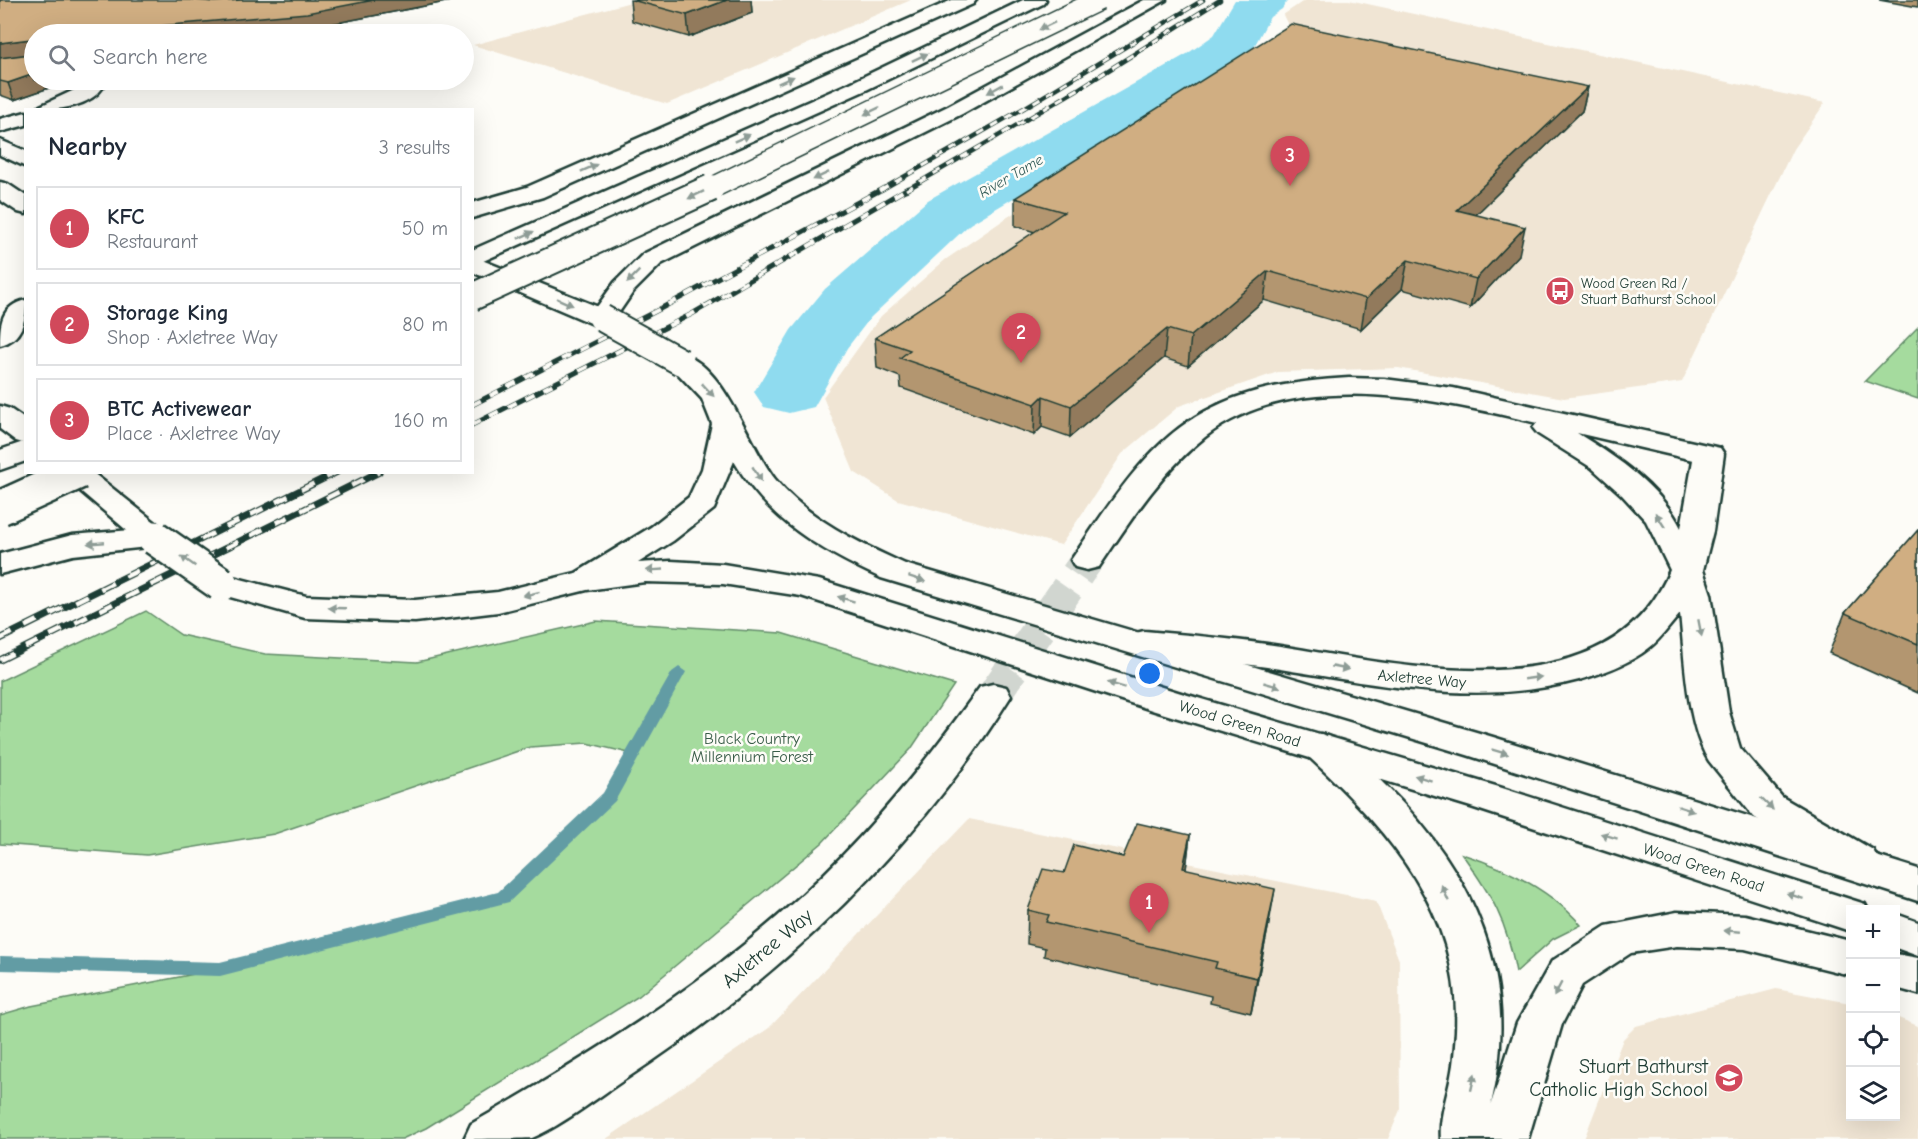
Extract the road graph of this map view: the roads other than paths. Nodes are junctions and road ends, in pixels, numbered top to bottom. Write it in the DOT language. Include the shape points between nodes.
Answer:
graph roads {
  1 [pos="968,0"];
  2 [pos="1037,0"];
  3 [pos="1099,0"];
  4 [pos="1157,0"];
  5 [pos="89,90"];
  6 [pos="51,108"];
  7 [pos="24,119"];
  8 [pos="0,126"];
  9 [pos="0,147"];
  10 [pos="24,159"];
  11 [pos="474,210"];
  12 [pos="474,260"];
  13 [pos="474,262"];
  14 [pos="474,296"];
  15 [pos="23,306"];
  16 [pos="602,318"];
  17 [pos="0,337"];
  18 [pos="1515,410"];
  19 [pos="0,415"];
  20 [pos="727,424"];
  21 [pos="24,433"];
  22 [pos="24,451"];
  23 [pos="0,461"];
  24 [pos="75,474"];
  25 [pos="75,474"];
  26 [pos="0,508"];
  27 [pos="155,538"];
  28 [pos="1087,560"];
  29 [pos="0,564"];
  30 [pos="1687,571"];
  31 [pos="587,580"];
  32 [pos="1115,639"];
  33 [pos="993,696"];
  34 [pos="1321,747"];
  35 [pos="1875,870"];
  36 [pos="1918,885"];
  37 [pos="1846,913"];
  38 [pos="1900,932"];
  39 [pos="1918,939"];
  40 [pos="1846,957"];
  41 [pos="1900,972"];
  42 [pos="1918,976"];
  43 [pos="488,1139"];
  44 [pos="1464,1139"];
  45 [pos="1504,1139"];
  11 -- 1 [label="main road, one-way" via="535,192"];
  12 -- 2 [label="main road, one-way" via="857,87"];
  3 -- 14 [label="main road, one-way, bridge" via="686,200"];
  4 -- 16 [label="main road, one-way" via="955,110 674,246 652,259 624,287"];
  5 -- 6 [label="main road"];
  7 -- 8 [label="main road"];
  9 -- 10 [label="main road"];
  13 -- 16 [label="main road, one-way"];
  15 -- 17 [label="main road"];
  16 -- 20 [label="main road, one-way, bridge" via="681,362 715,396"];
  18 -- 28 [label="main road, Axletree Way" via="1424,389 1369,385 1323,387 1260,399 1228,410 1195,430 1165,458 1135,492"];
  30 -- 18 [label="main road, Axletree Way, one-way" via="1660,517 1633,488 1603,462"];
  18 -- 30 [label="main road, Axletree Way" via="1709,454"];
  19 -- 21 [label="main road"];
  20 -- 31 [label="main road" via="717,469 703,502 662,534"];
  20 -- 32 [label="main road, one-way" via="763,484 793,514 847,550 893,571"];
  22 -- 23 [label="main road"];
  24 -- 27 [label="main road"];
  25 -- 26 [label="main road, bridge"];
  27 -- 29 [label="main road, one-way" via="72,545"];
  31 -- 27 [label="main road, Wood Green Road, one-way, bridge" via="498,602 415,611 305,607 220,585"];
  32 -- 30 [label="main road, Axletree Way, one-way" via="1281,657 1428,681 1500,683 1564,674 1636,642 1671,603"];
  30 -- 35 [label="main road, Axletree Way, one-way" via="1703,640 1711,712 1722,752 1768,807"];
  34 -- 31 [label="main road, Wood Green Road, one-way" via="807,587 685,568 632,571"];
  32 -- 35 [label="main road, one-way" via="1480,746"];
  33 -- 43 [label="main road, Axletree Way" via="908,809 836,889 784,935 689,1013 571,1091"];
  37 -- 34 [label="main road, Wood Green Road, one-way"];
  44 -- 34 [label="main road, one-way" via="1476,1069 1479,1015 1474,971 1463,931 1437,875 1394,816"];
  35 -- 36 [label="main road"];
  38 -- 39 [label="main road"];
  40 -- 45 [label="main road, one-way" via="1745,932 1677,929 1621,938 1567,973 1540,1023"];
  41 -- 42 [label="main road"];
}
